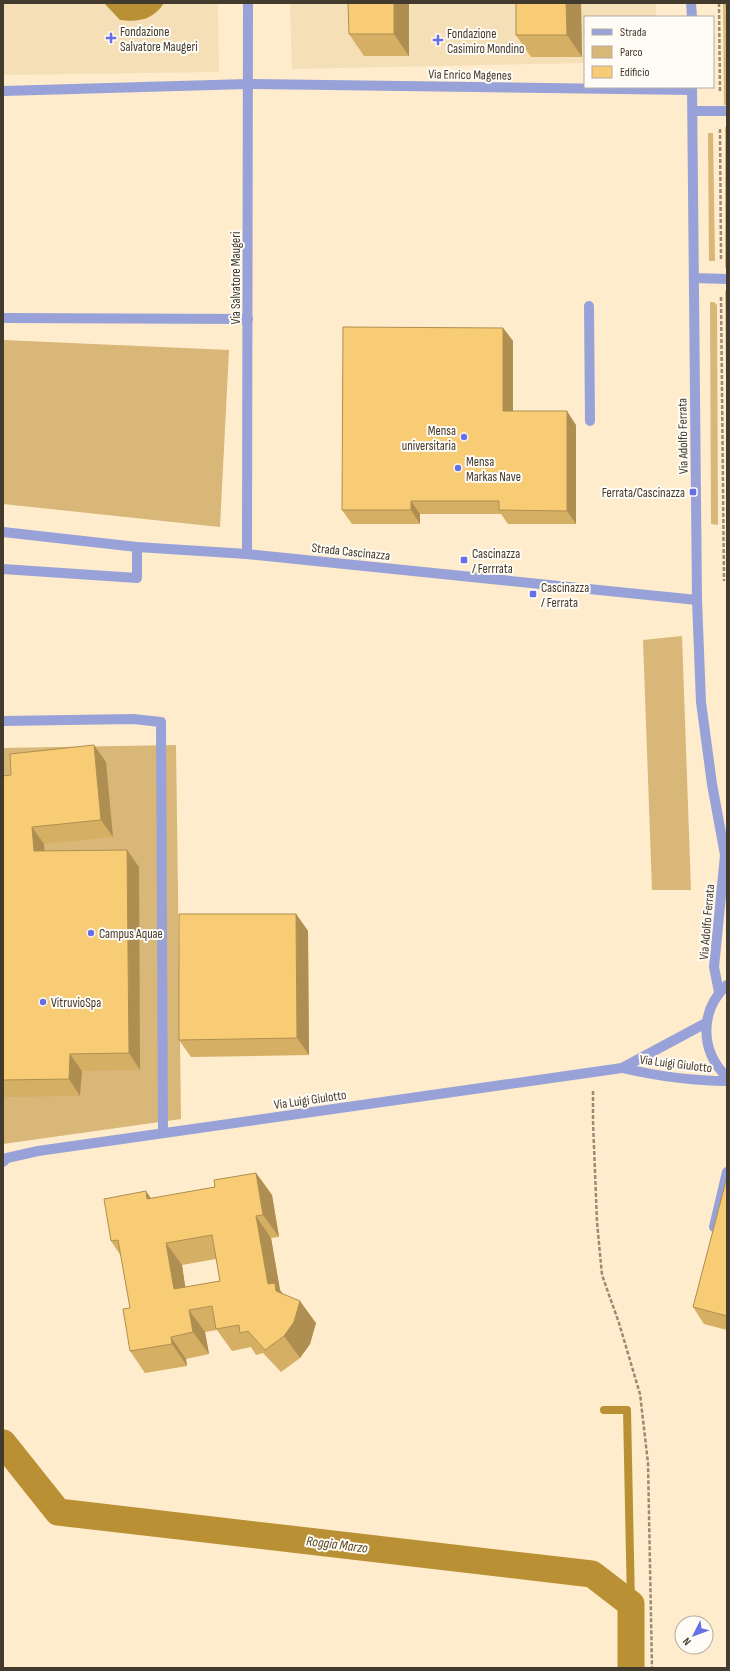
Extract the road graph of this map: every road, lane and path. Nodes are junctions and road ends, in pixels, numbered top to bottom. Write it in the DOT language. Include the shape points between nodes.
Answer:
graph roads {
  1 [pos="248,3"];
  2 [pos="691,3"];
  3 [pos="692,16"];
  4 [pos="248,84"];
  5 [pos="584,88"];
  6 [pos="603,88"];
  7 [pos="692,89"];
  8 [pos="3,91"];
  9 [pos="693,111"];
  10 [pos="727,111"];
  11 [pos="694,278"];
  12 [pos="727,279"];
  13 [pos="589,306"];
  14 [pos="3,318"];
  15 [pos="248,319"];
  16 [pos="590,421"];
  17 [pos="3,532"];
  18 [pos="137,547"];
  19 [pos="247,554"];
  20 [pos="3,569"];
  21 [pos="697,600"];
  22 [pos="3,721"];
  23 [pos="726,857"];
  24 [pos="727,985"];
  25 [pos="719,992"];
  26 [pos="706,1023"];
  27 [pos="622,1068"];
  28 [pos="594,1072"];
  29 [pos="727,1077"];
  30 [pos="727,1081"];
  31 [pos="163,1133"];
  32 [pos="3,1162"];
  33 [pos="727,1172"];
  34 [pos="712,1235"];
  35 [pos="652,1668"];
  1 -- 4 [label="street, Via Salvatore Maugeri"];
  2 -- 3 [label="street"];
  4 -- 5 [label="street, Via Enrico Magenes"];
  4 -- 8 [label="street, Via Enrico Magenes"];
  4 -- 15 [label="street, Via Salvatore Maugeri"];
  6 -- 7 [label="street, Via Enrico Magenes"];
  7 -- 9 [label="street, Via Adolfo Ferrata"];
  9 -- 10 [label="street"];
  9 -- 11 [label="street, Via Adolfo Ferrata"];
  11 -- 12 [label="street"];
  11 -- 21 [label="street, Via Adolfo Ferrata"];
  13 -- 16 [label="street"];
  14 -- 15 [label="street"];
  15 -- 19 [label="street, Via Salvatore Maugeri"];
  17 -- 18 [label="street, Strada Cascinazza"];
  18 -- 19 [label="street, Strada Cascinazza"];
  18 -- 20 [label="street" via="137,578"];
  19 -- 21 [label="street, Strada Cascinazza"];
  21 -- 23 [label="street, Via Adolfo Ferrata" via="701,702 712,784"];
  22 -- 31 [label="street" via="133,719 161,722"];
  23 -- 25 [label="street, Via Adolfo Ferrata" via="714,967"];
  24 -- 25 [label="street"];
  25 -- 26 [label="street" via="710,1006"];
  26 -- 27 [label="street, Via Luigi Giulotto"];
  26 -- 29 [label="street" via="706,1040 710,1056"];
  27 -- 28 [label="street, Via Luigi Giulotto"];
  27 -- 30 [label="street, Via Luigi Giulotto" via="699,1081"];
  28 -- 31 [label="street, Via Luigi Giulotto"];
  28 -- 35 [label="path" via="593,1129 602,1275 640,1394 648,1463"];
  31 -- 32 [label="street, Via Luigi Giulotto" via="38,1151 7,1158"];
  33 -- 34 [label="street"];
}
